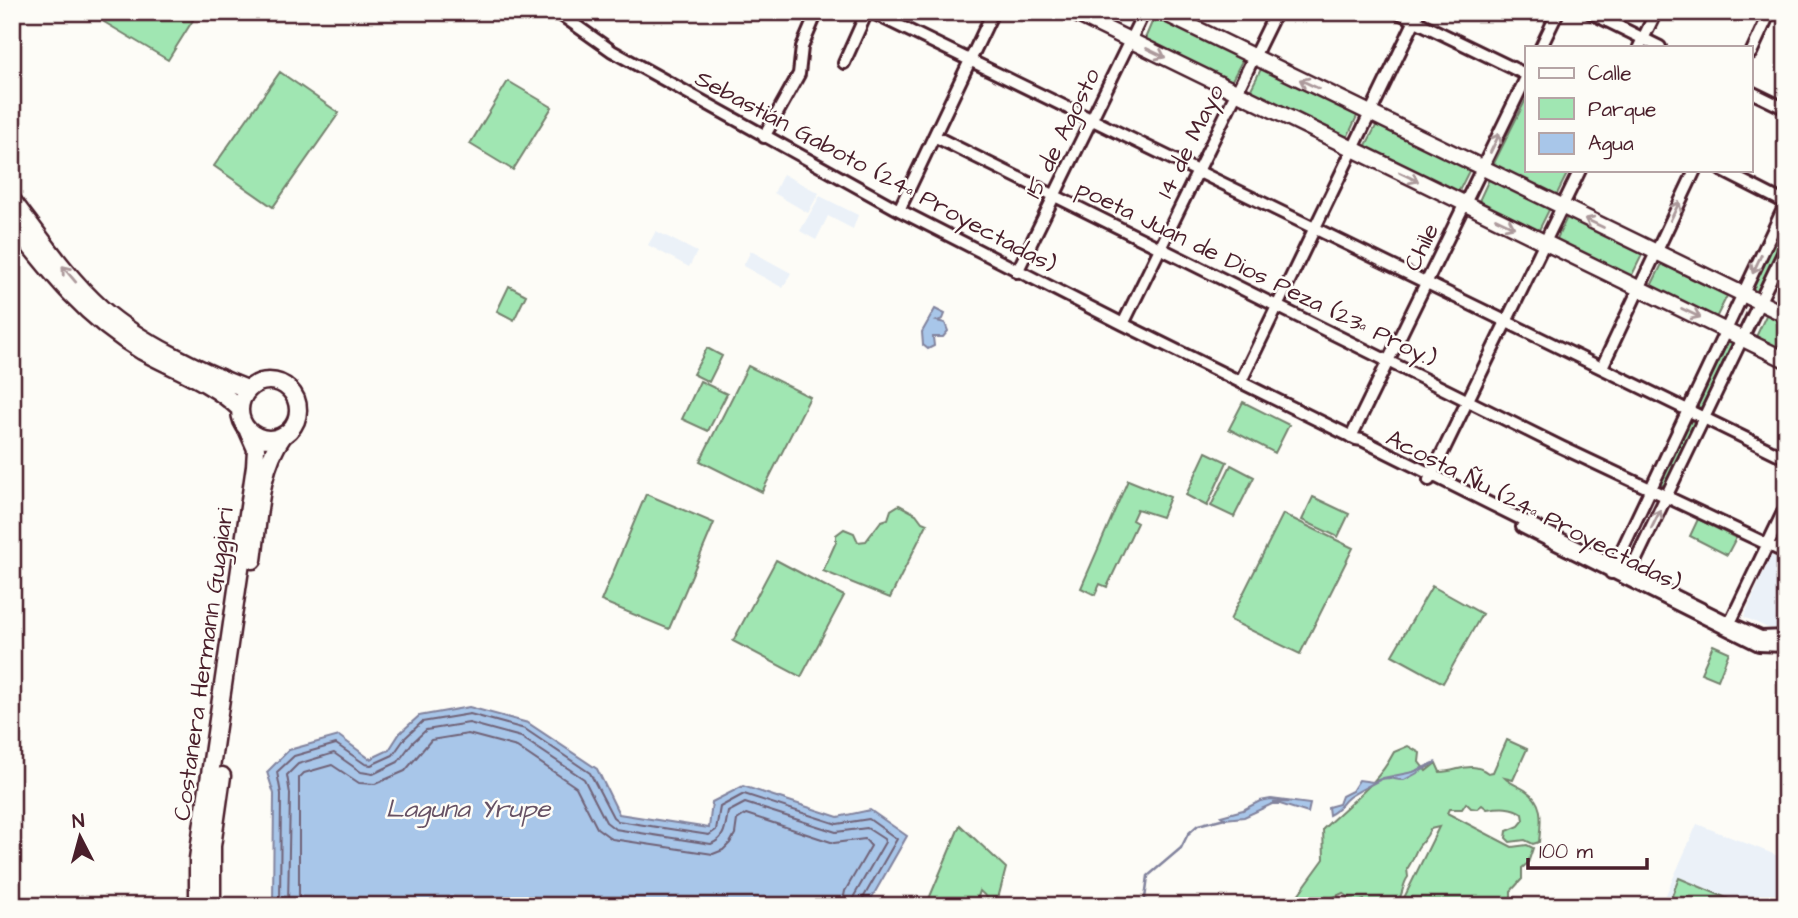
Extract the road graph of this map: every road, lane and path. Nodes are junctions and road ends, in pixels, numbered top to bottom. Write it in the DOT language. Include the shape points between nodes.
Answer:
graph roads {
  1 [pos="557,12"];
  2 [pos="817,12"];
  3 [pos="869,12"];
  4 [pos="993,12"];
  5 [pos="1072,12"];
  6 [pos="1144,12"];
  7 [pos="1162,12"];
  8 [pos="1276,12"];
  9 [pos="1397,12"];
  10 [pos="1558,12"];
  11 [pos="1589,12"];
  12 [pos="1656,12"];
  13 [pos="1770,12"];
  14 [pos="1417,17"];
  15 [pos="1130,41"];
  16 [pos="1641,43"];
  17 [pos="1541,46"];
  18 [pos="1752,51"];
  19 [pos="1254,57"];
  20 [pos="970,61"];
  21 [pos="844,63"];
  22 [pos="1525,75"];
  23 [pos="1525,80"];
  24 [pos="1752,92"];
  25 [pos="1237,93"];
  26 [pos="1786,109"];
  27 [pos="1370,114"];
  28 [pos="1092,120"];
  29 [pos="934,136"];
  30 [pos="764,137"];
  31 [pos="1353,149"];
  32 [pos="1483,168"];
  33 [pos="1199,172"];
  34 [pos="1579,172"];
  35 [pos="1694,172"];
  36 [pos="1725,172"];
  37 [pos="1055,196"];
  38 [pos="12,200"];
  39 [pos="1786,203"];
  40 [pos="1465,204"];
  41 [pos="1561,208"];
  42 [pos="899,211"];
  43 [pos="12,223"];
  44 [pos="1314,229"];
  45 [pos="1545,241"];
  46 [pos="1786,247"];
  47 [pos="1161,249"];
  48 [pos="1656,252"];
  49 [pos="1017,272"];
  50 [pos="1426,284"];
  51 [pos="1639,288"];
  52 [pos="1742,294"];
  53 [pos="1759,302"];
  54 [pos="1277,306"];
  55 [pos="1786,315"];
  56 [pos="1506,322"];
  57 [pos="1123,324"];
  58 [pos="1726,330"];
  59 [pos="1742,338"];
  60 [pos="1786,360"];
  61 [pos="1388,361"];
  62 [pos="1602,367"];
  63 [pos="1241,381"];
  64 [pos="247,389"];
  65 [pos="1468,400"];
  66 [pos="239,408"];
  67 [pos="1688,410"];
  68 [pos="1704,418"];
  69 [pos="248,431"];
  70 [pos="283,436"];
  71 [pos="1354,438"];
  72 [pos="1786,458"];
  73 [pos="1431,477"];
  74 [pos="1651,488"];
  75 [pos="1667,496"];
  76 [pos="1786,506"];
  77 [pos="1767,544"];
  78 [pos="1786,553"];
  79 [pos="1613,569"];
  80 [pos="1627,576"];
  81 [pos="1728,626"];
  82 [pos="1786,636"];
  83 [pos="1786,646"];
  84 [pos="198,906"];
  85 [pos="212,906"];
  1 -- 30 [label="street, Sebastián Gaboto (24ª Proyectadas)" via="612,51"];
  2 -- 30 [label="street" via="802,47 799,74"];
  3 -- 20 [label="street"];
  3 -- 21 [label="street"];
  4 -- 20 [label="street"];
  5 -- 15 [label="main road"];
  6 -- 15 [label="street, 15 de Agosto"];
  7 -- 19 [label="main road"];
  8 -- 19 [label="street, 14 de Mayo"];
  9 -- 14 [label="street"];
  10 -- 17 [label="street"];
  11 -- 16 [label="street"];
  12 -- 16 [label="street"];
  13 -- 18 [label="street"];
  14 -- 22 [label="street"];
  14 -- 27 [label="street"];
  15 -- 25 [label="main road, one-way"];
  15 -- 28 [label="street, 15 de Agosto"];
  19 -- 25 [label="street, 14 de Mayo"];
  27 -- 19 [label="main road, one-way"];
  20 -- 28 [label="street"];
  20 -- 29 [label="street"];
  32 -- 23 [label="street, Chile, one-way"];
  24 -- 26 [label="street"];
  25 -- 31 [label="main road"];
  25 -- 33 [label="street, 14 de Mayo"];
  27 -- 31 [label="street"];
  27 -- 32 [label="main road"];
  28 -- 33 [label="street"];
  28 -- 37 [label="street, 15 de Agosto"];
  29 -- 37 [label="street, poeta Juan de Dios Peza (23ª Proy.)"];
  29 -- 42 [label="street"];
  30 -- 42 [label="street, Sebastián Gaboto (24ª Proyectadas)"];
  31 -- 40 [label="main road, one-way"];
  31 -- 44 [label="street"];
  32 -- 40 [label="street, Chile"];
  32 -- 41 [label="main road"];
  33 -- 44 [label="street"];
  33 -- 47 [label="street, 14 de Mayo"];
  34 -- 41 [label="street"];
  48 -- 35 [label="street, one-way"];
  36 -- 39 [label="street"];
  37 -- 47 [label="street, poeta Juan de Dios Peza (23ª Proy.)"];
  37 -- 49 [label="street, 15 de Agosto"];
  64 -- 38 [label="highway, one-way" via="138,336 102,309 71,277"];
  39 -- 52 [label="street, one-way"];
  40 -- 45 [label="main road, one-way"];
  40 -- 50 [label="street, Chile"];
  41 -- 45 [label="street"];
  48 -- 41 [label="main road, one-way"];
  42 -- 49 [label="street, Sebastián Gaboto (24ª Proyectadas)"];
  43 -- 66 [label="highway" via="63,288 110,330"];
  44 -- 50 [label="street"];
  44 -- 54 [label="street"];
  45 -- 51 [label="main road"];
  45 -- 56 [label="street"];
  46 -- 53 [label="street"];
  47 -- 54 [label="street, poeta Juan de Dios Peza (23ª Proy.)"];
  47 -- 57 [label="street, 14 de Mayo"];
  48 -- 51 [label="street"];
  48 -- 52 [label="main road"];
  49 -- 57 [label="street, Sebastián Gaboto (24ª Proyectadas)"];
  50 -- 56 [label="street"];
  50 -- 61 [label="street, Chile"];
  51 -- 58 [label="main road, one-way"];
  51 -- 62 [label="street"];
  52 -- 53 [label="main road"];
  52 -- 58 [label="street"];
  53 -- 55 [label="main road"];
  53 -- 59 [label="street"];
  54 -- 61 [label="street, poeta Juan de Dios Peza (23ª Proy.)"];
  54 -- 63 [label="street"];
  56 -- 62 [label="street"];
  56 -- 65 [label="street"];
  57 -- 63 [label="street, Sebastián Gaboto (24ª Proyectadas)"];
  58 -- 59 [label="main road"];
  58 -- 67 [label="street"];
  59 -- 60 [label="main road"];
  59 -- 68 [label="street"];
  61 -- 65 [label="street, poeta Juan de Dios Peza (23ª Proy.)"];
  61 -- 71 [label="street, Chile"];
  62 -- 67 [label="street"];
  63 -- 71 [label="street"];
  64 -- 66 [label="highway"];
  64 -- 70 [label="highway" via="273,380 290,388 299,404 296,423"];
  65 -- 73 [label="street"];
  65 -- 74 [label="street, poeta Juan de Dios Peza (23ª Proy.)"];
  66 -- 69 [label="highway"];
  67 -- 68 [label="street"];
  67 -- 74 [label="street"];
  68 -- 72 [label="street"];
  68 -- 75 [label="street"];
  69 -- 70 [label="highway" via="265,439"];
  69 -- 84 [label="highway, Costanera Hermann Guggiari" via="256,449 255,466 198,859"];
  70 -- 85 [label="highway, Costanera Hermann Guggiari" via="271,452 263,484 212,846"];
  71 -- 73 [label="street, Acosta Ñu (24ª Proyectadas)"];
  73 -- 79 [label="street, Acosta Ñu (24ª Proyectadas)"];
  74 -- 75 [label="street, poeta Juan de Dios Peza (23ª Proy.)"];
  74 -- 79 [label="street"];
  75 -- 77 [label="street, poeta Juan de Dios Peza (23ª Proy.)"];
  80 -- 75 [label="street, one-way"];
  76 -- 77 [label="street"];
  77 -- 78 [label="street, poeta Juan de Dios Peza (23ª Proy.)"];
  77 -- 81 [label="street"];
  79 -- 80 [label="street, Acosta Ñu (24ª Proyectadas)"];
  80 -- 81 [label="street, Acosta Ñu (24ª Proyectadas)"];
  81 -- 82 [label="street, Acosta Ñu (24ª Proyectadas)" via="1762,637"];
  81 -- 83 [label="street, Acosta Ñu (24ª Proyectadas)" via="1759,645"];
}
